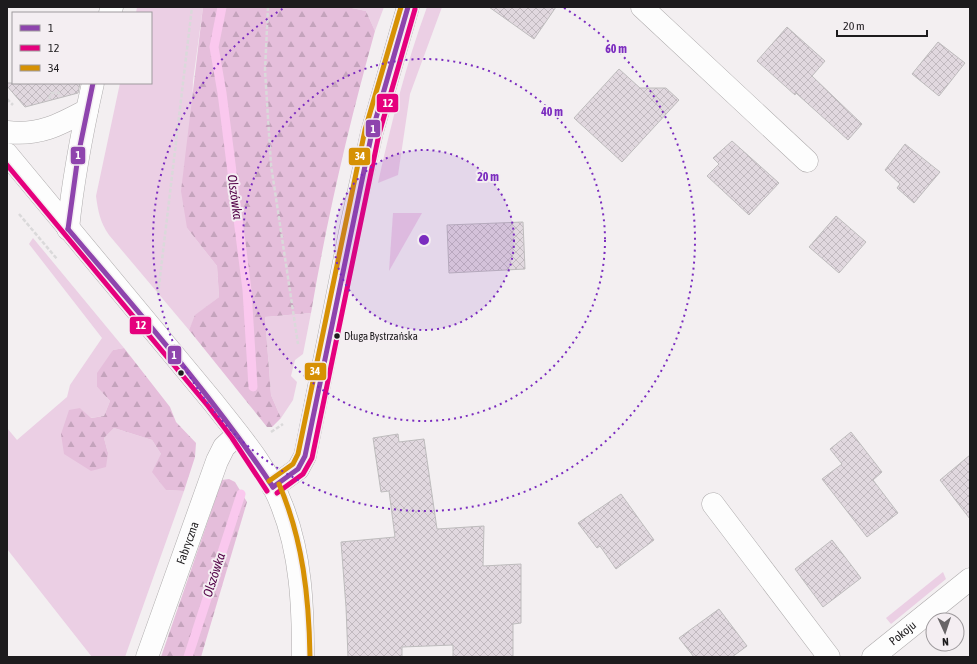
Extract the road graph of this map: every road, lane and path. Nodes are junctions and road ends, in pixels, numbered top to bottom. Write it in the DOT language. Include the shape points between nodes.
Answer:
graph roads {
  1 [pos="192,7"];
  2 [pos="268,7"];
  3 [pos="408,7"];
  4 [pos="642,7"];
  5 [pos="93,84"];
  6 [pos="87,110"];
  7 [pos="7,132"];
  8 [pos="7,154"];
  9 [pos="807,161"];
  10 [pos="68,229"];
  11 [pos="158,295"];
  12 [pos="299,345"];
  13 [pos="238,434"];
  14 [pos="273,487"];
  15 [pos="713,504"];
  16 [pos="970,580"];
  17 [pos="147,657"];
  18 [pos="303,657"];
  19 [pos="829,657"];
  20 [pos="873,657"];
  1 -- 11 [label="path"];
  2 -- 12 [label="path" via="265,70 271,165"];
  3 -- 14 [label="street" via="372,132 305,456 298,469"];
  4 -- 9 [label="street"];
  5 -- 6 [label="street"];
  6 -- 7 [label="street" via="59,125 38,132"];
  6 -- 10 [label="street" via="72,186"];
  8 -- 10 [label="street"];
  10 -- 13 [label="street"];
  13 -- 14 [label="street"];
  13 -- 17 [label="street, Fabryczna" via="224,447 216,461"];
  14 -- 18 [label="street" via="282,506 300,578"];
  15 -- 19 [label="street"];
  16 -- 20 [label="street, Pokoju"];
}
